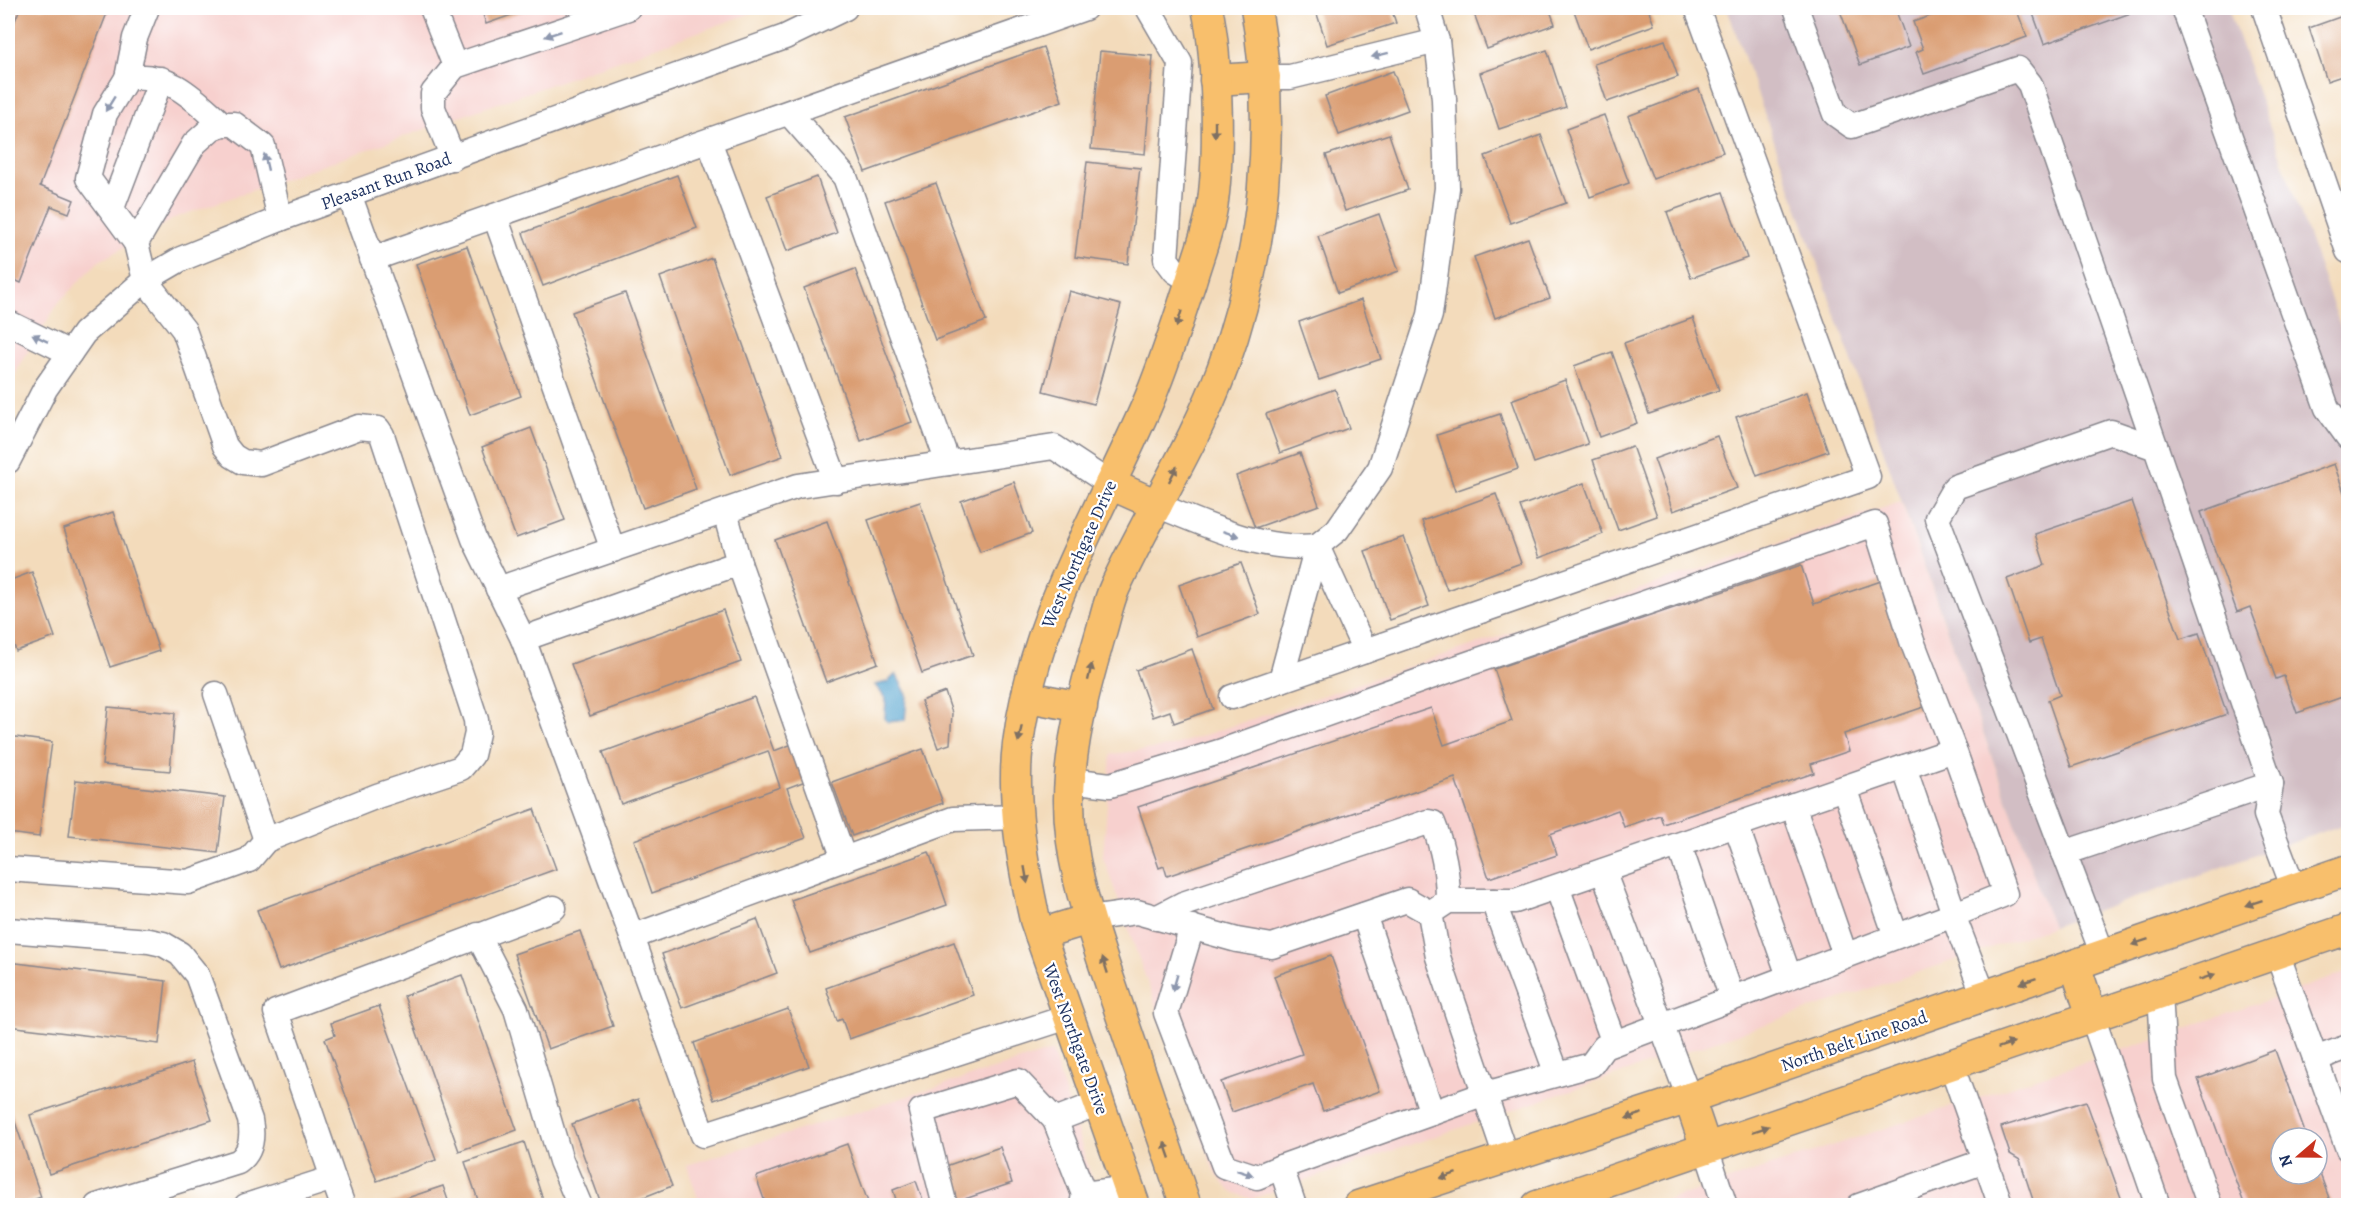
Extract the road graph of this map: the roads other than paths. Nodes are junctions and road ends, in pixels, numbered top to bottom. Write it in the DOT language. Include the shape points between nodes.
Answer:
graph roads {
  1 [pos="147,8"];
  2 [pos="432,8"];
  3 [pos="628,8"];
  4 [pos="845,8"];
  5 [pos="1085,8"];
  6 [pos="1148,8"];
  7 [pos="1207,8"];
  8 [pos="1256,8"];
  9 [pos="1427,8"];
  10 [pos="1697,8"];
  11 [pos="1796,8"];
  12 [pos="2184,8"];
  13 [pos="2264,8"];
  14 [pos="1437,41"];
  15 [pos="1180,63"];
  16 [pos="455,66"];
  17 [pos="127,78"];
  18 [pos="1265,78"];
  19 [pos="160,80"];
  20 [pos="1215,80"];
  21 [pos="789,113"];
  22 [pos="222,124"];
  23 [pos="709,141"];
  24 [pos="453,158"];
  25 [pos="349,194"];
  26 [pos="112,208"];
  27 [pos="495,216"];
  28 [pos="280,219"];
  29 [pos="136,243"];
  30 [pos="2349,250"];
  31 [pos="372,259"];
  32 [pos="146,280"];
  33 [pos="1191,281"];
  34 [pos="8,324"];
  35 [pos="70,353"];
  36 [pos="2349,437"];
  37 [pos="2156,448"];
  38 [pos="8,461"];
  39 [pos="948,463"];
  40 [pos="836,481"];
  41 [pos="1110,484"];
  42 [pos="1157,506"];
  43 [pos="725,512"];
  44 [pos="1317,546"];
  45 [pos="613,550"];
  46 [pos="739,563"];
  47 [pos="498,589"];
  48 [pos="523,639"];
  49 [pos="1365,651"];
  50 [pos="1281,680"];
  51 [pos="216,694"];
  52 [pos="1028,697"];
  53 [pos="1232,697"];
  54 [pos="1082,707"];
  55 [pos="1954,750"];
  56 [pos="1904,767"];
  57 [pos="1070,780"];
  58 [pos="2271,784"];
  59 [pos="1844,788"];
  60 [pos="1793,805"];
  61 [pos="1019,817"];
  62 [pos="1736,825"];
  63 [pos="266,840"];
  64 [pos="1679,845"];
  65 [pos="2064,853"];
  66 [pos="844,859"];
  67 [pos="8,869"];
  68 [pos="2349,870"];
  69 [pos="1604,871"];
  70 [pos="1557,887"];
  71 [pos="2294,889"];
  72 [pos="1493,901"];
  73 [pos="1439,907"];
  74 [pos="554,908"];
  75 [pos="1364,915"];
  76 [pos="1953,915"];
  77 [pos="1156,918"];
  78 [pos="1089,919"];
  79 [pos="1192,927"];
  80 [pos="2349,929"];
  81 [pos="8,930"];
  82 [pos="478,934"];
  83 [pos="1040,934"];
  84 [pos="1896,936"];
  85 [pos="632,937"];
  86 [pos="2277,953"];
  87 [pos="1845,955"];
  88 [pos="2103,955"];
  89 [pos="2075,965"];
  90 [pos="1789,976"];
  91 [pos="2160,993"];
  92 [pos="1984,996"];
  93 [pos="1732,998"];
  94 [pos="2092,1016"];
  95 [pos="1068,1017"];
  96 [pos="1662,1024"];
  97 [pos="1614,1043"];
  98 [pos="2349,1047"];
  99 [pos="2315,1059"];
  100 [pos="1951,1064"];
  101 [pos="1557,1074"];
  102 [pos="1485,1094"];
  103 [pos="1689,1098"];
  104 [pos="1099,1103"];
  105 [pos="1432,1113"];
  106 [pos="1055,1120"];
  107 [pos="1706,1148"];
  108 [pos="2349,1149"];
  109 [pos="1506,1157"];
  110 [pos="1985,1161"];
  111 [pos="1281,1167"];
  112 [pos="333,1178"];
  113 [pos="1132,1197"];
  114 [pos="1083,1200"];
  115 [pos="97,1206"];
  116 [pos="246,1206"];
  117 [pos="343,1206"];
  118 [pos="580,1206"];
  119 [pos="945,1206"];
  120 [pos="1186,1206"];
  121 [pos="1294,1206"];
  122 [pos="1358,1206"];
  123 [pos="1537,1206"];
  124 [pos="1725,1206"];
  125 [pos="1858,1206"];
  126 [pos="2001,1206"];
  127 [pos="2158,1206"];
  128 [pos="2210,1206"];
  1 -- 17 [label="street" via="135,38"];
  2 -- 16 [label="street"];
  3 -- 16 [label="street, one-way"];
  4 -- 24 [label="street, Pleasant Run Road" via="785,38"];
  5 -- 21 [label="street"];
  6 -- 15 [label="street"];
  7 -- 20 [label="main road, West Northgate Drive"];
  8 -- 18 [label="main road"];
  9 -- 14 [label="street"];
  10 -- 49 [label="street" via="1868,477"];
  11 -- 37 [label="street" via="1835,114 1852,126 2018,69 2030,84"];
  12 -- 36 [label="street" via="2327,408"];
  13 -- 30 [label="street"];
  14 -- 18 [label="street, one-way" via="1290,77"];
  14 -- 44 [label="street" via="1444,99 1447,188 1430,315 1380,468 1337,530"];
  15 -- 20 [label="street"];
  15 -- 33 [label="street" via="1166,259 1175,271"];
  16 -- 24 [label="street" via="433,93 433,108"];
  17 -- 19 [label="street" via="153,76"];
  17 -- 26 [label="street, one-way" via="105,114 88,178"];
  18 -- 20 [label="main road"];
  42 -- 18 [label="main road, one-way" via="1223,367 1250,274 1261,214"];
  19 -- 22 [label="street" via="187,92"];
  19 -- 26 [label="street"];
  20 -- 33 [label="main road, West Northgate Drive, one-way" via="1212,208"];
  21 -- 23 [label="street"];
  21 -- 39 [label="street" via="845,177"];
  28 -- 22 [label="street, one-way" via="263,146 234,124"];
  22 -- 29 [label="street" via="194,144"];
  23 -- 27 [label="street"];
  23 -- 40 [label="street"];
  24 -- 25 [label="street, Pleasant Run Road"];
  25 -- 28 [label="street, Pleasant Run Road"];
  25 -- 31 [label="street"];
  26 -- 29 [label="street"];
  27 -- 31 [label="street"];
  27 -- 45 [label="street"];
  28 -- 32 [label="street, Pleasant Run Road" via="182,259"];
  29 -- 32 [label="street"];
  31 -- 47 [label="street" via="474,539"];
  32 -- 35 [label="street, Pleasant Run Road" via="84,333"];
  32 -- 63 [label="street" via="184,330 225,446 233,456 243,462 261,464 359,428 378,429 476,720 472,755 461,768"];
  33 -- 41 [label="main road, West Northgate Drive, one-way" via="1147,406"];
  35 -- 34 [label="street, one-way"];
  35 -- 38 [label="street, Pleasant Run Road" via="45,389"];
  37 -- 58 [label="street"];
  37 -- 65 [label="street" via="2111,432 1955,487 1937,518"];
  39 -- 40 [label="street"];
  39 -- 41 [label="street" via="1054,447"];
  40 -- 43 [label="street" via="798,486"];
  41 -- 42 [label="main road"];
  41 -- 52 [label="main road, West Northgate Drive" via="1066,574 1041,639"];
  42 -- 44 [label="street, one-way" via="1233,536 1299,548"];
  54 -- 42 [label="main road, one-way" via="1113,590"];
  43 -- 45 [label="street"];
  43 -- 46 [label="street"];
  44 -- 49 [label="street"];
  44 -- 50 [label="street"];
  45 -- 47 [label="street"];
  46 -- 48 [label="street"];
  46 -- 66 [label="street"];
  47 -- 48 [label="street"];
  48 -- 85 [label="street"];
  49 -- 50 [label="street"];
  50 -- 53 [label="street"];
  51 -- 63 [label="street"];
  52 -- 54 [label="main road"];
  52 -- 61 [label="main road, West Northgate Drive, one-way" via="1018,745"];
  54 -- 57 [label="main road"];
  55 -- 56 [label="street"];
  55 -- 57 [label="street" via="1912,640 1875,524 1219,752 1110,784"];
  55 -- 76 [label="street" via="2005,894"];
  56 -- 59 [label="street"];
  56 -- 76 [label="street"];
  57 -- 78 [label="main road" via="1073,845"];
  58 -- 65 [label="street"];
  58 -- 71 [label="street" via="2266,815"];
  59 -- 60 [label="street"];
  59 -- 84 [label="street"];
  60 -- 62 [label="street"];
  60 -- 87 [label="street"];
  61 -- 66 [label="street" via="953,819"];
  61 -- 83 [label="main road, West Northgate Drive, one-way" via="1025,873"];
  62 -- 64 [label="street"];
  62 -- 90 [label="street"];
  63 -- 67 [label="street" via="249,861 180,883"];
  64 -- 69 [label="street"];
  64 -- 93 [label="street"];
  65 -- 88 [label="street"];
  66 -- 85 [label="street"];
  68 -- 71 [label="main road, North Belt Line Road"];
  69 -- 70 [label="street"];
  69 -- 96 [label="street"];
  70 -- 72 [label="street" via="1515,901"];
  70 -- 97 [label="street"];
  71 -- 88 [label="main road, North Belt Line Road, one-way"];
  72 -- 73 [label="street"];
  72 -- 101 [label="street"];
  73 -- 75 [label="street" via="1407,900"];
  73 -- 77 [label="street" via="1448,872 1441,843 1433,824 1428,822 1183,904"];
  73 -- 102 [label="street" via="1438,957"];
  74 -- 82 [label="street"];
  75 -- 79 [label="street" via="1272,946"];
  75 -- 105 [label="street"];
  76 -- 84 [label="street"];
  76 -- 92 [label="street"];
  77 -- 78 [label="street" via="1137,912"];
  77 -- 79 [label="street"];
  78 -- 83 [label="main road"];
  120 -- 78 [label="main road, one-way"];
  79 -- 111 [label="street, one-way" via="1166,1013 1224,1166 1257,1177"];
  80 -- 86 [label="main road"];
  81 -- 115 [label="street" via="149,940 180,954 197,975 250,1120 249,1148 238,1162"];
  82 -- 112 [label="street" via="276,1012"];
  82 -- 118 [label="street" via="516,1009 561,1161"];
  83 -- 95 [label="main road, West Northgate Drive"];
  84 -- 87 [label="street"];
  85 -- 95 [label="street" via="703,1134"];
  91 -- 86 [label="main road, one-way"];
  86 -- 99 [label="street"];
  87 -- 90 [label="street"];
  88 -- 89 [label="main road, North Belt Line Road"];
  89 -- 92 [label="main road, North Belt Line Road, one-way"];
  89 -- 94 [label="main road"];
  90 -- 93 [label="street"];
  91 -- 94 [label="main road"];
  91 -- 128 [label="street" via="2165,1079"];
  92 -- 103 [label="main road, North Belt Line Road"];
  93 -- 96 [label="street"];
  100 -- 94 [label="main road, one-way"];
  94 -- 127 [label="street"];
  95 -- 104 [label="main road, West Northgate Drive"];
  96 -- 97 [label="street"];
  96 -- 103 [label="street"];
  97 -- 101 [label="street" via="1604,1047 1591,1065"];
  98 -- 99 [label="street"];
  99 -- 108 [label="street"];
  107 -- 100 [label="main road, one-way"];
  100 -- 110 [label="street"];
  101 -- 102 [label="street"];
  102 -- 105 [label="street"];
  102 -- 109 [label="street"];
  103 -- 107 [label="main road"];
  103 -- 109 [label="main road, North Belt Line Road, one-way"];
  104 -- 106 [label="street"];
  104 -- 113 [label="main road, West Northgate Drive"];
  105 -- 111 [label="street"];
  106 -- 114 [label="street"];
  106 -- 119 [label="street" via="1018,1081 921,1111"];
  107 -- 123 [label="main road"];
  107 -- 124 [label="street"];
  109 -- 122 [label="main road, North Belt Line Road, one-way"];
  110 -- 125 [label="street"];
  110 -- 126 [label="street"];
  111 -- 121 [label="street"];
  112 -- 116 [label="street"];
  112 -- 117 [label="street"];
  113 -- 114 [label="street"];
}
